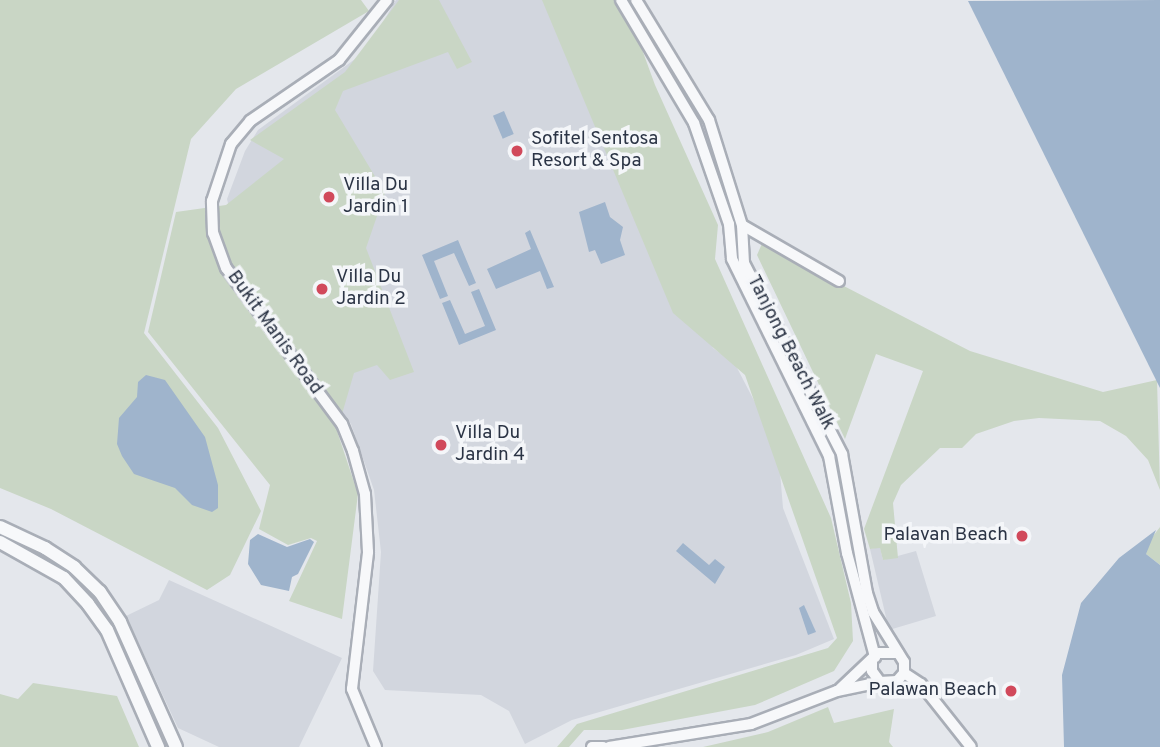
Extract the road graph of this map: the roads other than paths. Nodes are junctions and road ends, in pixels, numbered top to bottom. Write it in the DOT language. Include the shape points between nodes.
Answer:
graph roads {
  1 [pos="387,0"];
  2 [pos="621,0"];
  3 [pos="636,0"];
  4 [pos="684,80"];
  5 [pos="673,87"];
  6 [pos="742,225"];
  7 [pos="839,281"];
  8 [pos="855,524"];
  9 [pos="0,527"];
  10 [pos="0,542"];
  11 [pos="846,544"];
  12 [pos="898,653"];
  13 [pos="874,659"];
  14 [pos="904,673"];
  15 [pos="880,682"];
  16 [pos="837,691"];
  17 [pos="631,746"];
  18 [pos="158,747"];
  19 [pos="176,747"];
  20 [pos="376,747"];
  21 [pos="592,747"];
  22 [pos="603,747"];
  23 [pos="609,747"];
  24 [pos="971,747"];
  1 -- 20 [label="street, Bukit Manis Road" via="339,60 250,121 232,144 212,201 213,233 226,268 341,424 365,494 368,552 352,689"];
  2 -- 5 [label="street, Tanjong Beach Walk"];
  3 -- 4 [label="street, Tanjong Beach Walk"];
  4 -- 5 [label="street"];
  4 -- 6 [label="street, Tanjong Beach Walk" via="709,120"];
  5 -- 11 [label="street, Tanjong Beach Walk" via="694,123 729,224 732,259 829,456"];
  6 -- 7 [label="street"];
  6 -- 8 [label="street, Tanjong Beach Walk" via="744,263 842,454"];
  8 -- 11 [label="street"];
  8 -- 12 [label="street, Tanjong Beach Walk" via="873,612"];
  9 -- 19 [label="street" via="65,561 100,592 120,622"];
  10 -- 18 [label="street" via="64,578 88,604 107,630"];
  11 -- 13 [label="street, Tanjong Beach Walk"];
  12 -- 13 [label="street" via="883,651"];
  12 -- 14 [label="street"];
  13 -- 15 [label="street" via="873,675"];
  13 -- 16 [label="street"];
  14 -- 15 [label="street" via="897,681"];
  14 -- 24 [label="street" via="921,684"];
  15 -- 16 [label="street"];
  16 -- 17 [label="street" via="751,724"];
  17 -- 23 [label="street"];
  21 -- 22 [label="street"];
}
